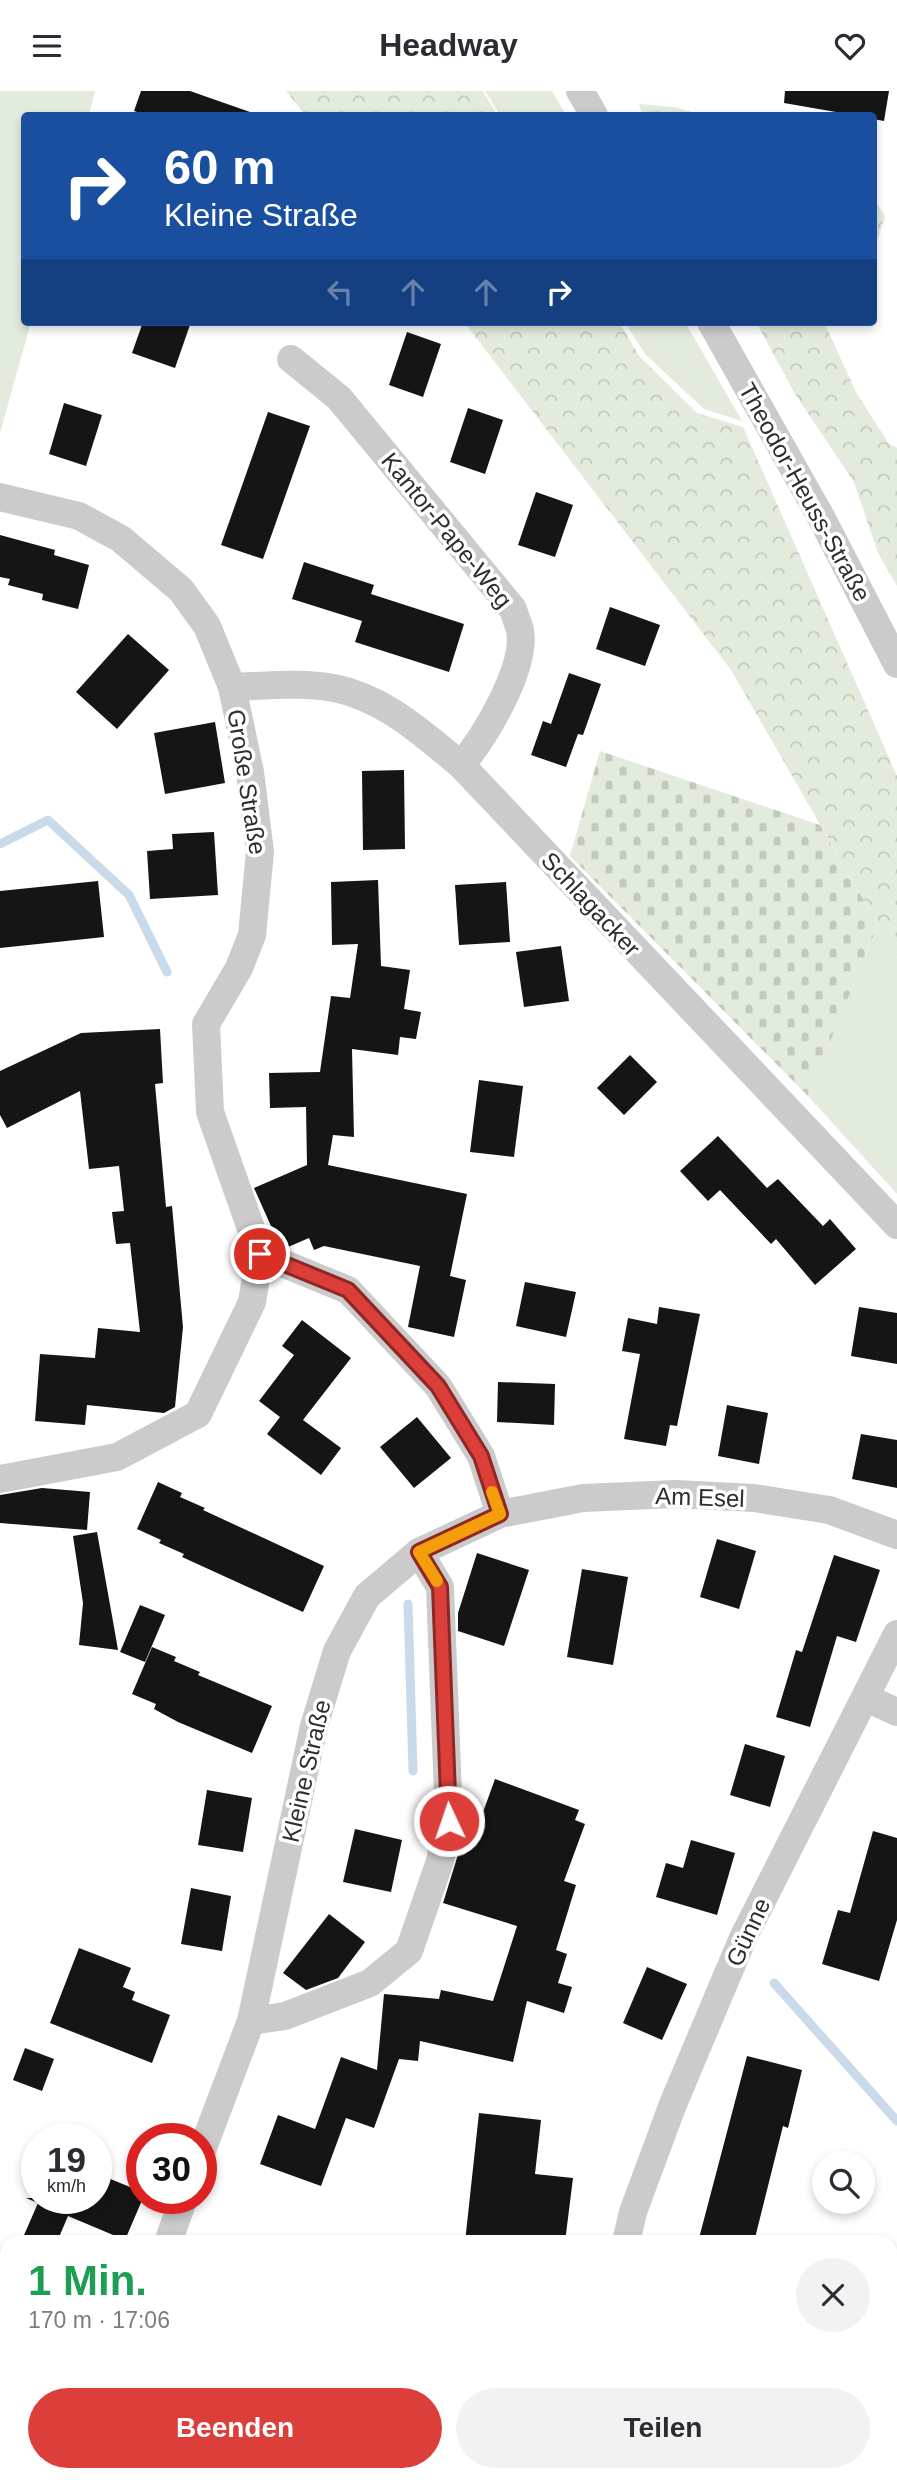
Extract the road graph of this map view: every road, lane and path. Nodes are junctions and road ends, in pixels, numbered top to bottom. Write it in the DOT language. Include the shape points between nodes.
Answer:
graph roads {
  1 [pos="580,91"];
  2 [pos="592,112"];
  3 [pos="713,326"];
  4 [pos="291,359"];
  5 [pos="0,497"];
  6 [pos="897,664"];
  7 [pos="232,687"];
  8 [pos="461,765"];
  9 [pos="897,1225"];
  10 [pos="260,1254"];
  11 [pos="0,1479"];
  12 [pos="500,1514"];
  13 [pos="897,1535"];
  14 [pos="419,1552"];
  15 [pos="897,1633"];
  16 [pos="866,1698"];
  17 [pos="897,1712"];
  18 [pos="251,2021"];
  19 [pos="212,2123"];
  20 [pos="178,2214"];
  21 [pos="171,2235"];
  22 [pos="628,2235"];
  1 -- 2 [label="street"];
  3 -- 6 [label="street, Theodor-Heuss-Straße"];
  4 -- 8 [label="street, Kantor-Pape-Weg" via="340,398 513,609 520,632 519,654 484,738"];
  5 -- 7 [label="street, Große Straße" via="79,516 150,561 181,590 207,626"];
  7 -- 8 [label="street, Schlagacker" via="334,688 372,700 400,716"];
  7 -- 10 [label="street, Große Straße" via="250,772 259,875 252,935 239,968 206,1024 210,1112"];
  8 -- 9 [label="street, Schlagacker"];
  10 -- 11 [label="street, Große Straße" via="252,1302 198,1414 117,1457"];
  10 -- 12 [label="street" via="348,1290 438,1386 481,1456"];
  12 -- 13 [label="street, Am Esel" via="583,1498 676,1494 754,1498 829,1510"];
  12 -- 14 [label="street, Kleine Straße"];
  14 -- 18 [label="street, Kleine Straße" via="367,1596 337,1651 314,1726"];
  14 -- 18 [label="street" via="440,1587 449,1821 409,1951 370,1983 285,2016"];
  15 -- 16 [label="street, Günne"];
  16 -- 17 [label="street"];
  16 -- 22 [label="street, Günne" via="743,1938 673,2104"];
  18 -- 19 [label="street, Kleine Straße"];
  20 -- 21 [label="street"];
}
